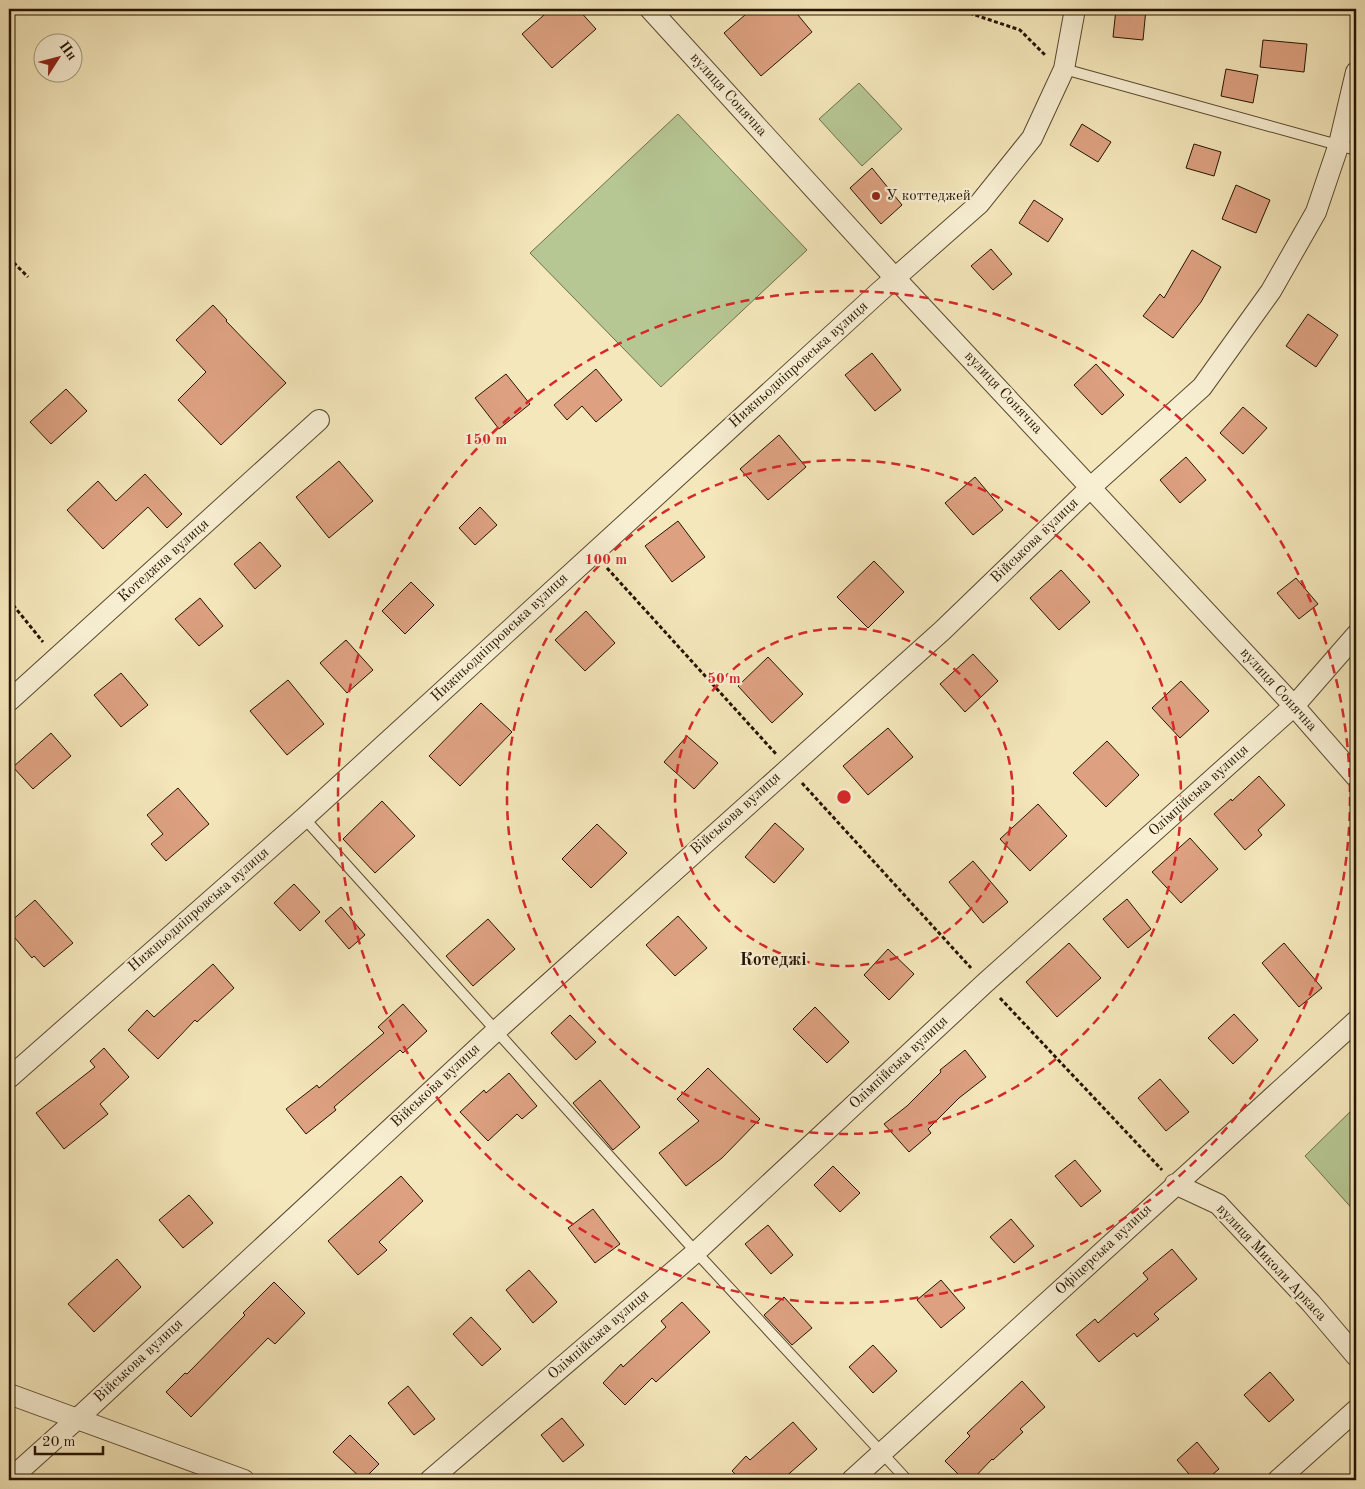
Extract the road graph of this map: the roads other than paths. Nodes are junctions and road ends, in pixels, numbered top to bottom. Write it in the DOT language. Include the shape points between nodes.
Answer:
graph roads {
  1 [pos="650,9"];
  2 [pos="1075,9"];
  3 [pos="1064,69"];
  4 [pos="1356,72"];
  5 [pos="1347,147"];
  6 [pos="894,278"];
  7 [pos="319,420"];
  8 [pos="1091,487"];
  9 [pos="1356,635"];
  10 [pos="9,701"];
  11 [pos="1294,706"];
  12 [pos="1356,777"];
  13 [pos="304,818"];
  14 [pos="1356,1021"];
  15 [pos="497,1030"];
  16 [pos="9,1078"];
  17 [pos="1175,1184"];
  18 [pos="696,1252"];
  19 [pos="1356,1356"];
  20 [pos="9,1394"];
  21 [pos="1356,1410"];
  22 [pos="77,1419"];
  23 [pos="882,1453"];
  24 [pos="9,1480"];
  25 [pos="244,1480"];
  26 [pos="430,1480"];
  27 [pos="852,1480"];
  28 [pos="907,1480"];
  29 [pos="1278,1480"];
  1 -- 6 [label="street, вулиця Сонячна"];
  2 -- 3 [label="street, Нижньодніпровська вулиця"];
  3 -- 5 [label="lane"];
  3 -- 6 [label="street, Нижньодніпровська вулиця" via="1032,138 979,204"];
  4 -- 5 [label="street, Військова вулиця"];
  5 -- 8 [label="street, Військова вулиця" via="1316,212 1271,290 1202,388"];
  6 -- 8 [label="street, вулиця Сонячна"];
  6 -- 13 [label="street, Нижньодніпровська вулиця"];
  7 -- 10 [label="street, Котеджна вулиця"];
  8 -- 11 [label="street, вулиця Сонячна"];
  8 -- 15 [label="street, Військова вулиця" via="943,630"];
  9 -- 11 [label="street, Олімпійська вулиця"];
  11 -- 12 [label="street, вулиця Сонячна"];
  11 -- 18 [label="street, Олімпійська вулиця" via="985,983"];
  13 -- 15 [label="lane"];
  13 -- 16 [label="street, Нижньодніпровська вулиця"];
  14 -- 17 [label="street, Офіцерська вулиця"];
  15 -- 18 [label="lane"];
  15 -- 22 [label="street, Військова вулиця"];
  17 -- 19 [label="street, вулиця Миколи Аркаса" via="1218,1204"];
  17 -- 23 [label="street, Офіцерська вулиця"];
  18 -- 23 [label="lane"];
  18 -- 26 [label="street, Олімпійська вулиця"];
  20 -- 22 [label="street"];
  21 -- 29 [label="street"];
  22 -- 24 [label="street, Військова вулиця"];
  22 -- 25 [label="street"];
  23 -- 27 [label="street, Офіцерська вулиця"];
  23 -- 28 [label="lane"];
}
